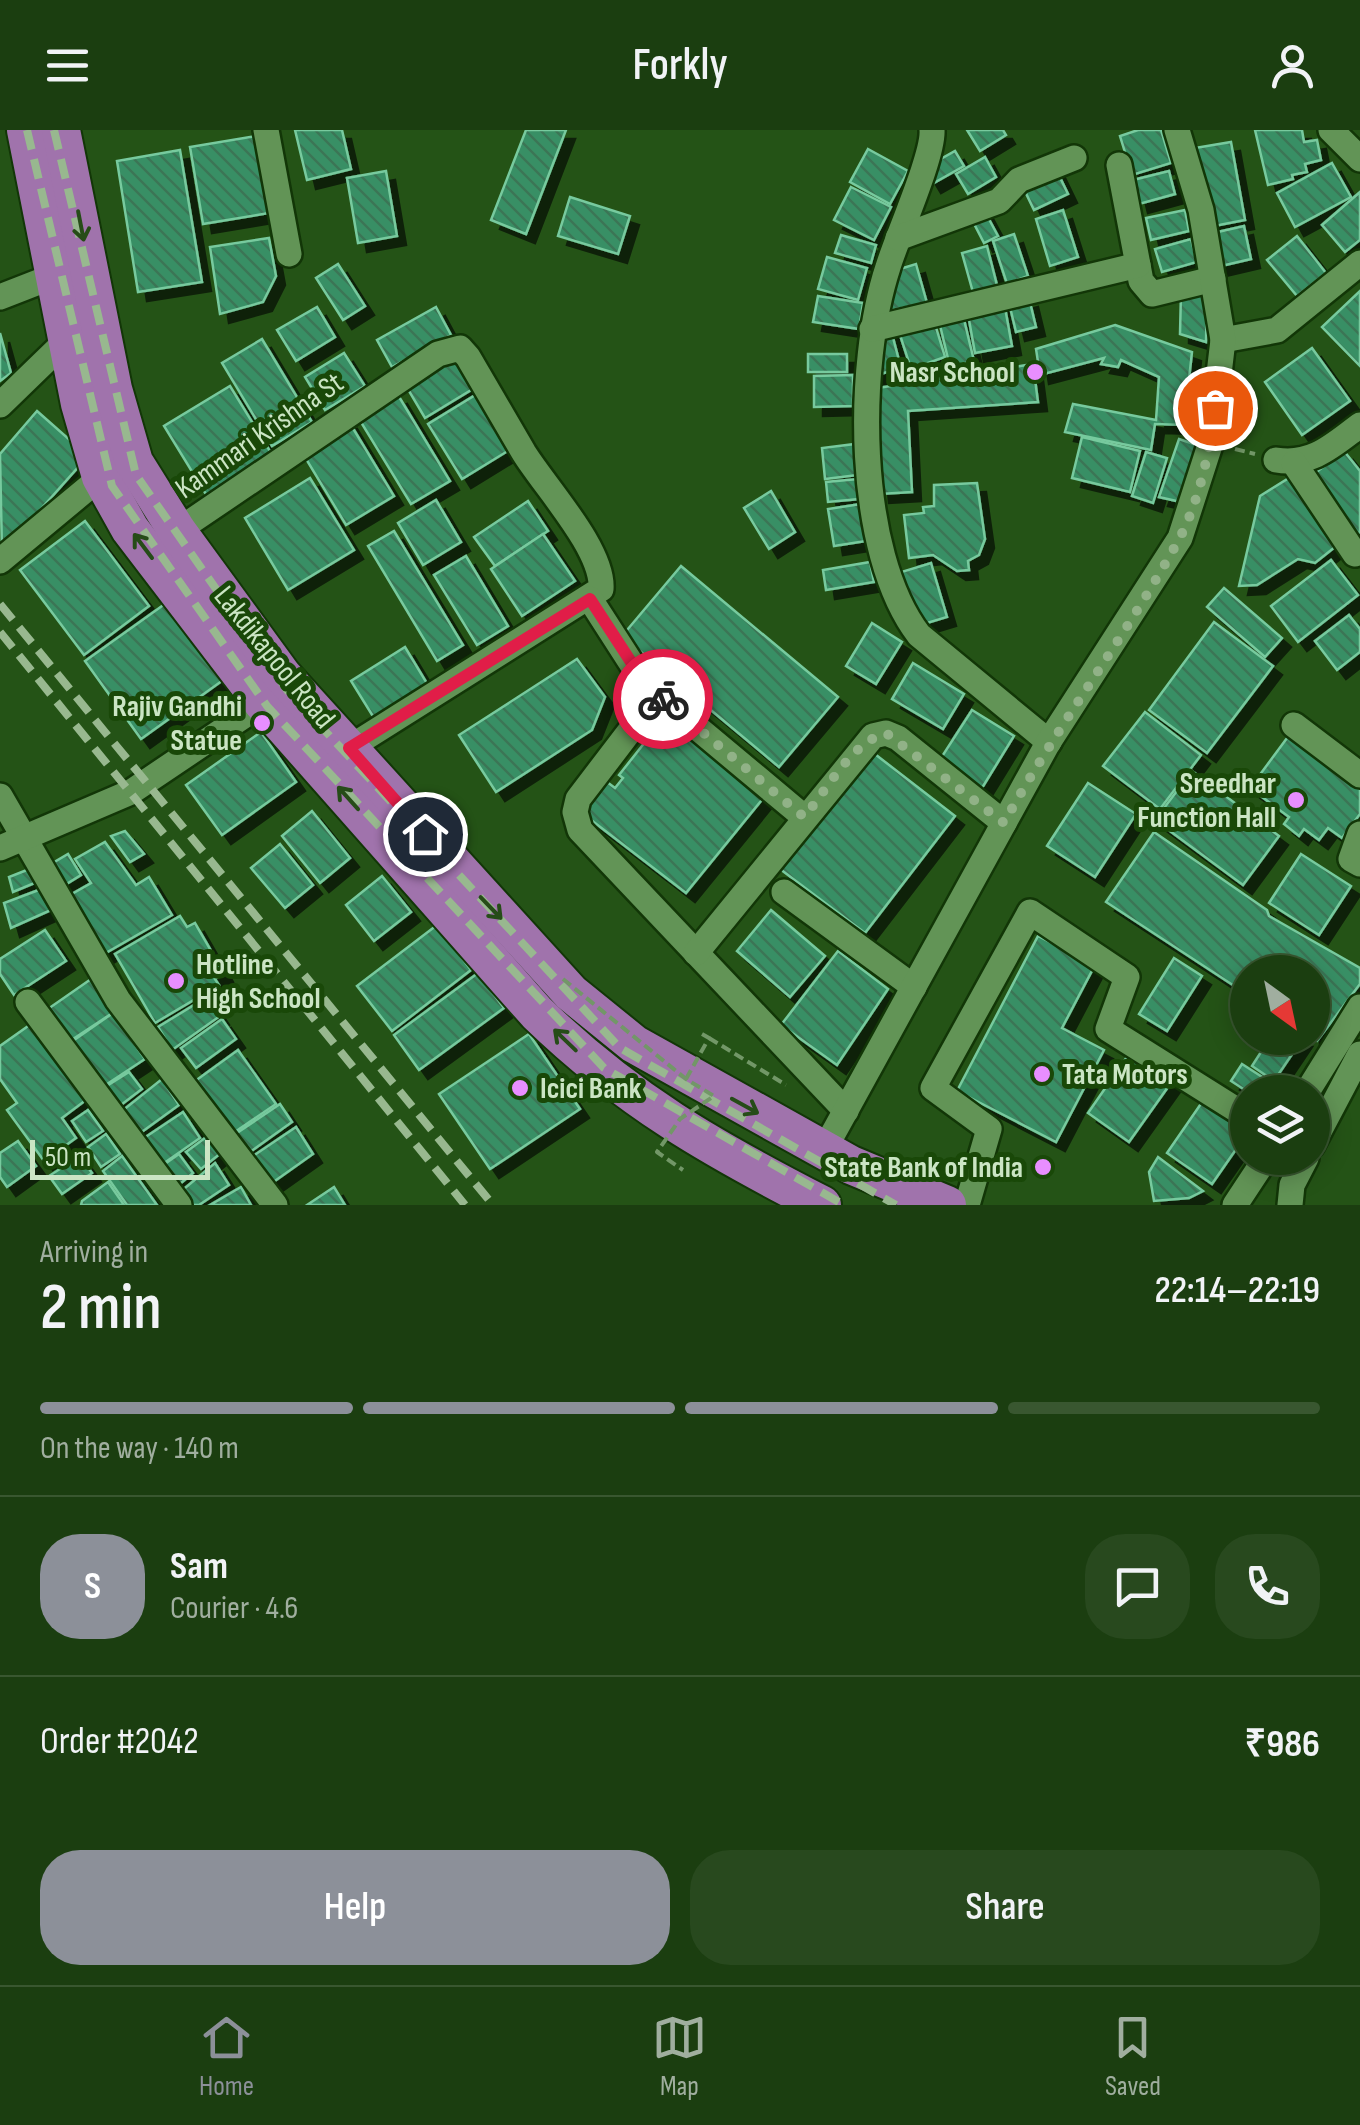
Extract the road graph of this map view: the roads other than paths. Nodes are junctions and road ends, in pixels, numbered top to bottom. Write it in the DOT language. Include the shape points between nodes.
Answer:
graph roads {
  1 [pos="26,130"];
  2 [pos="61,130"];
  3 [pos="266,130"];
  4 [pos="1177,130"];
  5 [pos="1332,130"];
  6 [pos="935,133"];
  7 [pos="1074,158"];
  8 [pos="1360,159"];
  9 [pos="1119,165"];
  10 [pos="898,238"];
  11 [pos="290,254"];
  12 [pos="1360,264"];
  13 [pos="1138,265"];
  14 [pos="1213,280"];
  15 [pos="0,296"];
  16 [pos="72,303"];
  17 [pos="872,329"];
  18 [pos="1223,340"];
  19 [pos="0,405"];
  20 [pos="1360,424"];
  21 [pos="101,477"];
  22 [pos="177,532"];
  23 [pos="1355,554"];
  24 [pos="0,561"];
  25 [pos="590,599"];
  26 [pos="646,685"];
  27 [pos="263,702"];
  28 [pos="1294,725"];
  29 [pos="1049,742"];
  30 [pos="349,748"];
  31 [pos="1360,775"];
  32 [pos="0,796"];
  33 [pos="804,817"];
  34 [pos="1004,823"];
  35 [pos="1360,834"];
  36 [pos="27,838"];
  37 [pos="0,848"];
  38 [pos="1360,864"];
  39 [pos="784,892"];
  40 [pos="696,952"];
  41 [pos="914,987"];
  42 [pos="28,1002"];
  43 [pos="1360,1008"];
  44 [pos="1360,1054"];
  45 [pos="1318,1075"];
  46 [pos="1230,1106"];
  47 [pos="1330,1110"];
  48 [pos="846,1111"];
  49 [pos="824,1150"];
  50 [pos="1255,1175"];
  51 [pos="1297,1175"];
  52 [pos="800,1200"];
  53 [pos="180,1205"];
  54 [pos="275,1205"];
  55 [pos="947,1205"];
  56 [pos="968,1205"];
  57 [pos="1235,1205"];
  58 [pos="1290,1205"];
  1 -- 16 [label="highway, Lakdikapool Road"];
  2 -- 16 [label="highway, Lakdikapool Road, one-way"];
  3 -- 11 [label="street"];
  4 -- 14 [label="street"];
  5 -- 8 [label="street"];
  6 -- 10 [label="street"];
  7 -- 10 [label="street" via="1019,180 1000,201"];
  9 -- 13 [label="street"];
  10 -- 17 [label="street"];
  12 -- 18 [label="street" via="1276,330"];
  13 -- 14 [label="street" via="1152,294"];
  13 -- 17 [label="street"];
  14 -- 18 [label="street"];
  15 -- 16 [label="street"];
  16 -- 19 [label="street"];
  16 -- 21 [label="highway, Lakdikapool Road"];
  16 -- 22 [label="highway, Lakdikapool Road" via="134,462"];
  17 -- 29 [label="street" via="873,510 895,600 919,635"];
  18 -- 29 [label="street" via="1211,442 1180,538"];
  20 -- 23 [label="street" via="1313,458 1285,462"];
  21 -- 24 [label="street"];
  27 -- 21 [label="highway, Lakdikapool Road, one-way" via="130,529"];
  22 -- 25 [label="street, Kammari Krishna St" via="378,392 438,354 460,348 596,565 601,589"];
  22 -- 30 [label="highway, Lakdikapool Road" via="282,674"];
  25 -- 26 [label="street"];
  25 -- 30 [label="street"];
  26 -- 33 [label="street"];
  26 -- 40 [label="street" via="644,716 589,782 574,812 580,830"];
  27 -- 36 [label="street" via="131,792"];
  52 -- 27 [label="highway, Lakdikapool Road, one-way" via="675,1126 587,1061"];
  28 -- 31 [label="street"];
  29 -- 34 [label="street"];
  30 -- 49 [label="highway, Lakdikapool Road, one-way" via="571,993 634,1044"];
  32 -- 36 [label="street"];
  33 -- 34 [label="street" via="860,749 886,733"];
  33 -- 40 [label="street"];
  34 -- 41 [label="street"];
  35 -- 38 [label="street" via="1351,858"];
  36 -- 37 [label="street"];
  36 -- 54 [label="street" via="118,1000"];
  39 -- 41 [label="street"];
  40 -- 48 [label="street"];
  41 -- 48 [label="street"];
  42 -- 53 [label="street"];
  43 -- 45 [label="street"];
  44 -- 47 [label="street"];
  46 -- 56 [label="street" via="1108,1029 1127,978 1030,912 933,1088 989,1129"];
  48 -- 49 [label="street"];
  49 -- 55 [label="highway, Lakdikapool Road"];
  50 -- 57 [label="street"];
  51 -- 58 [label="street"];
}
